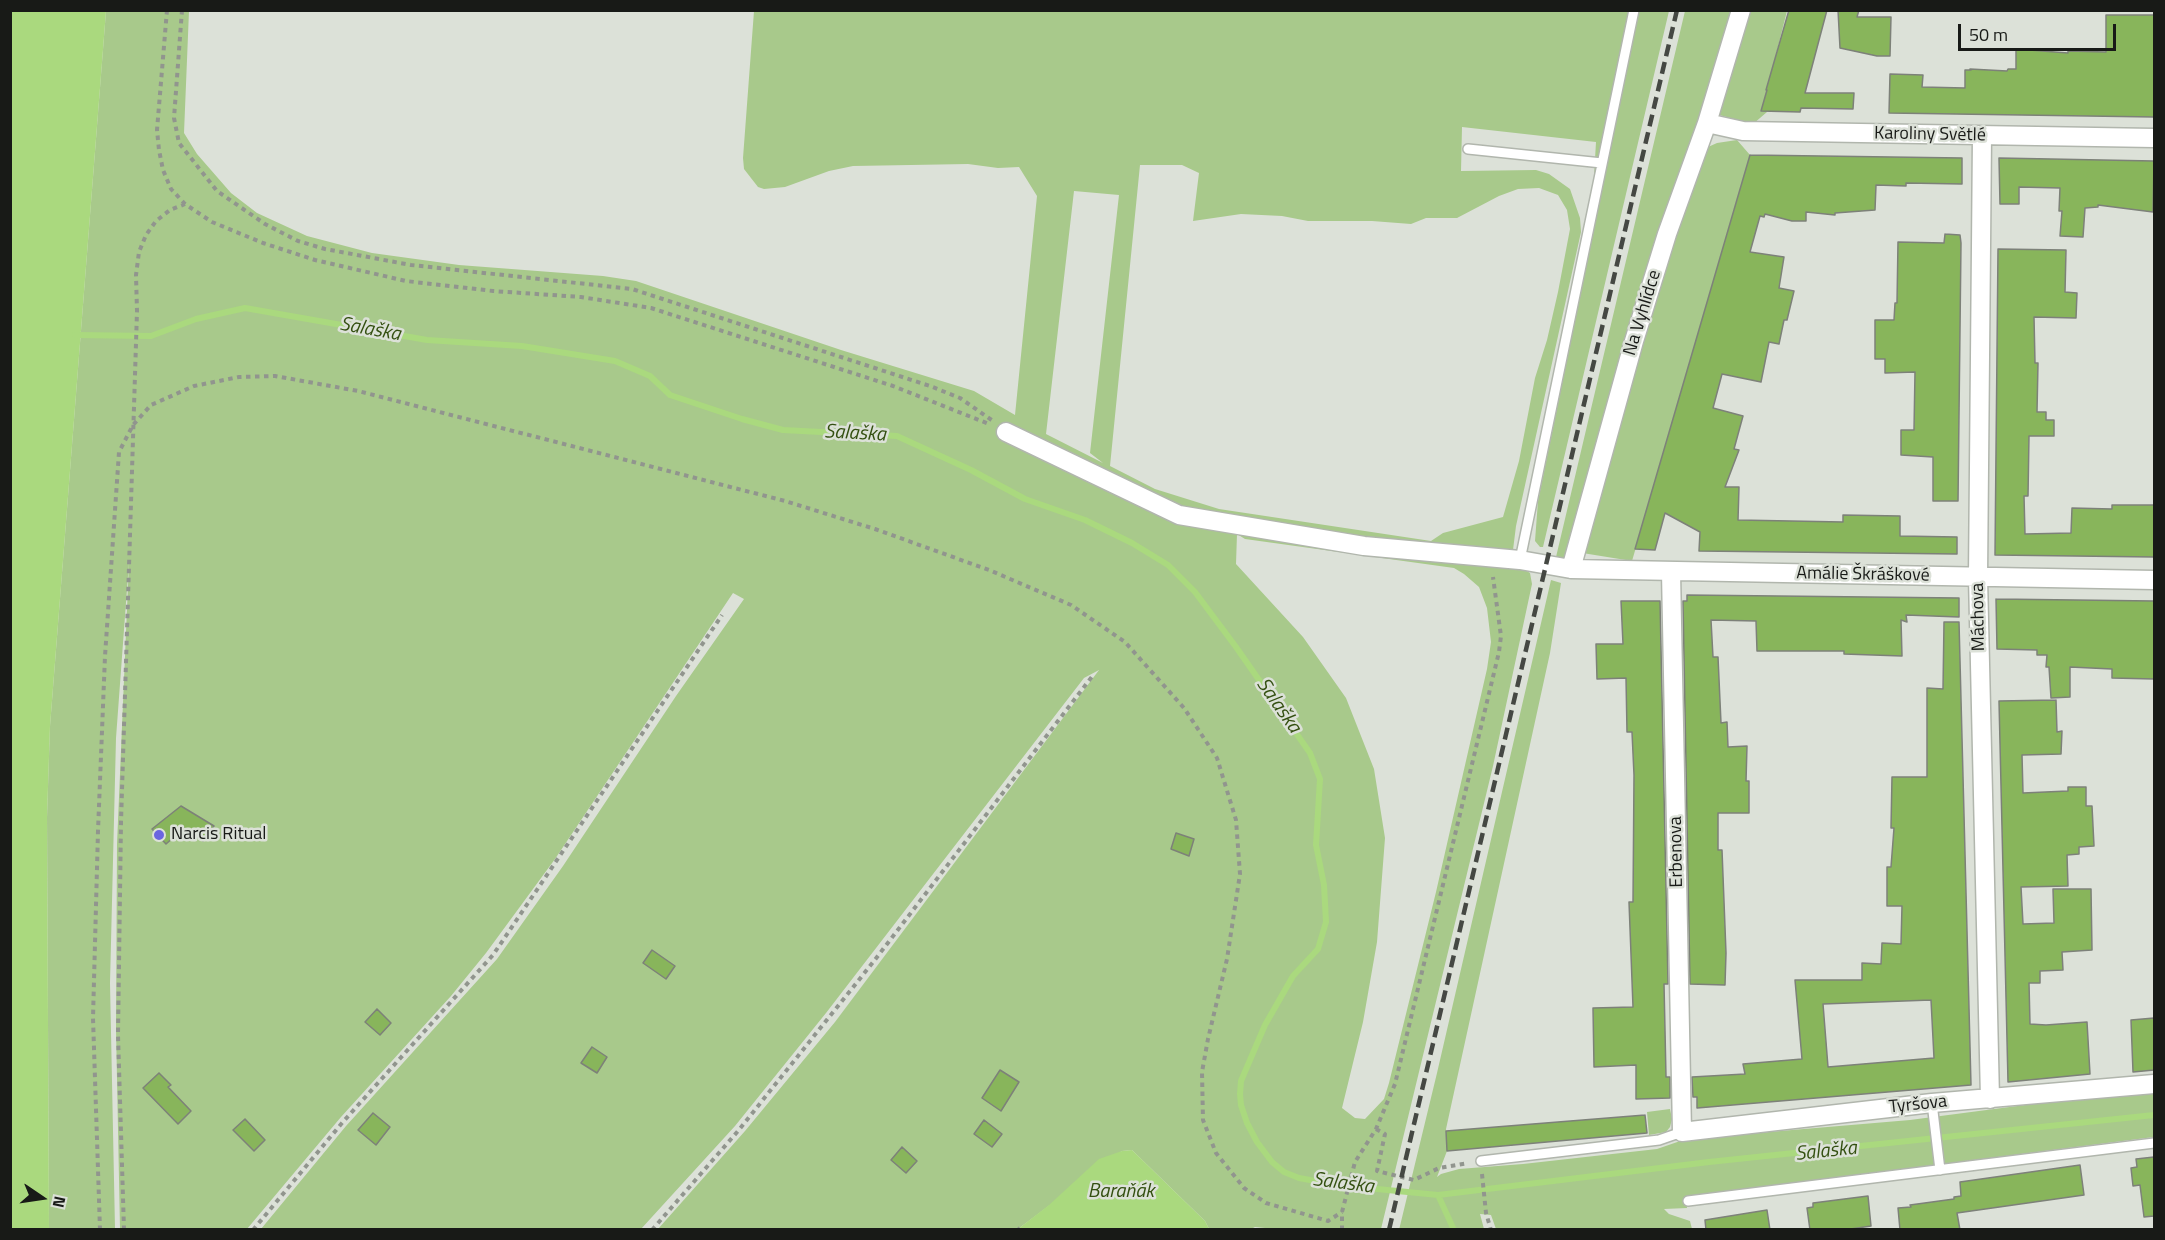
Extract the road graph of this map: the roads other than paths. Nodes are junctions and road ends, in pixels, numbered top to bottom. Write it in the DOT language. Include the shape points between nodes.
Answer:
graph roads {
  1 [pos="1634,10"];
  2 [pos="1741,10"];
  3 [pos="1707,123"];
  4 [pos="1982,136"];
  5 [pos="2154,138"];
  6 [pos="1468,149"];
  7 [pos="1602,163"];
  8 [pos="1006,432"];
  9 [pos="1520,560"];
  10 [pos="1571,569"];
  11 [pos="1671,572"];
  12 [pos="1978,577"];
  13 [pos="2154,580"];
  14 [pos="2154,1083"];
  15 [pos="1990,1099"];
  16 [pos="1932,1103"];
  17 [pos="1682,1132"];
  18 [pos="2154,1143"];
  19 [pos="1480,1161"];
  20 [pos="1940,1170"];
  21 [pos="1688,1201"];
  1 -- 7 [label="lane"];
  2 -- 3 [label="street, Na Vyhlídce"];
  3 -- 4 [label="street, Karoliny Světlé" via="1743,131"];
  3 -- 10 [label="street, Na Vyhlídce" via="1634,341"];
  4 -- 5 [label="street, Karoliny Světlé"];
  4 -- 12 [label="street, Máchova"];
  6 -- 7 [label="lane"];
  7 -- 9 [label="lane"];
  8 -- 9 [label="street" via="1179,515 1364,546"];
  9 -- 10 [label="street"];
  10 -- 11 [label="street, Amálie Škráškové"];
  11 -- 12 [label="street, Amálie Škráškové"];
  11 -- 17 [label="street, Erbenova"];
  12 -- 13 [label="street, Amálie Škráškové"];
  12 -- 15 [label="street, Máchova"];
  14 -- 15 [label="street, Tyršova"];
  15 -- 16 [label="street, Tyršova"];
  16 -- 17 [label="street, Tyršova"];
  16 -- 20 [label="lane"];
  17 -- 19 [label="lane" via="1659,1140"];
  18 -- 20 [label="lane"];
  20 -- 21 [label="lane"];
}
